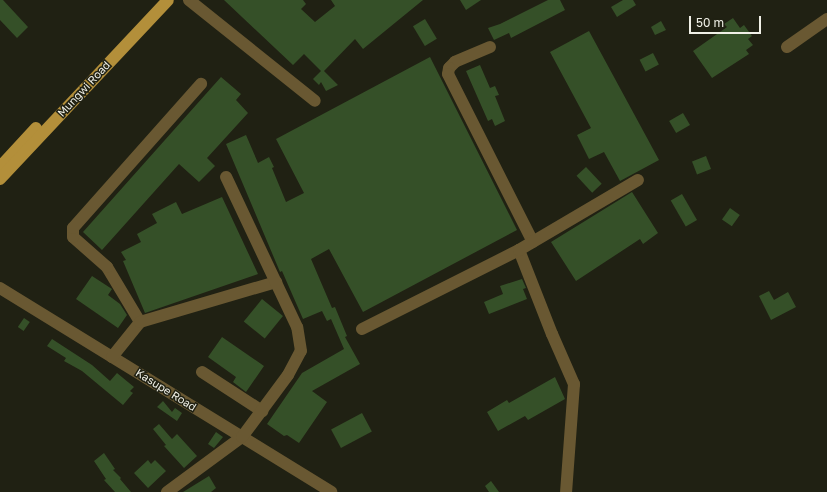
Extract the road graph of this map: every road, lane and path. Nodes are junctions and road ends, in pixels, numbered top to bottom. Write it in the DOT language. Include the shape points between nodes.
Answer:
graph roads {
  1 [pos="157,0"];
  2 [pos="168,0"];
  3 [pos="189,0"];
  4 [pos="827,19"];
  5 [pos="490,47"];
  6 [pos="788,47"];
  7 [pos="201,84"];
  8 [pos="315,101"];
  9 [pos="0,167"];
  10 [pos="226,178"];
  11 [pos="0,179"];
  12 [pos="638,180"];
  13 [pos="533,242"];
  14 [pos="519,250"];
  15 [pos="276,282"];
  16 [pos="0,288"];
  17 [pos="140,322"];
  18 [pos="362,329"];
  19 [pos="112,357"];
  20 [pos="202,372"];
  21 [pos="262,411"];
  22 [pos="242,437"];
  23 [pos="167,492"];
  24 [pos="332,492"];
  25 [pos="566,492"];
  1 -- 9 [label="main road, Mungwi Road"];
  2 -- 11 [label="main road, Mungwi Road"];
  3 -- 8 [label="street"];
  4 -- 6 [label="street"];
  5 -- 13 [label="street" via="455,62 449,68 448,74"];
  7 -- 17 [label="street" via="72,228 73,237 107,267"];
  10 -- 15 [label="street"];
  12 -- 13 [label="street"];
  13 -- 14 [label="street"];
  14 -- 18 [label="street"];
  14 -- 25 [label="street" via="574,384"];
  15 -- 17 [label="street"];
  15 -- 21 [label="street" via="297,327 301,351"];
  16 -- 19 [label="street, Kasupe Road"];
  17 -- 19 [label="street"];
  19 -- 22 [label="street, Kasupe Road"];
  20 -- 21 [label="street"];
  21 -- 22 [label="street"];
  22 -- 23 [label="street"];
  22 -- 24 [label="street, Kasupe Road"];
}
